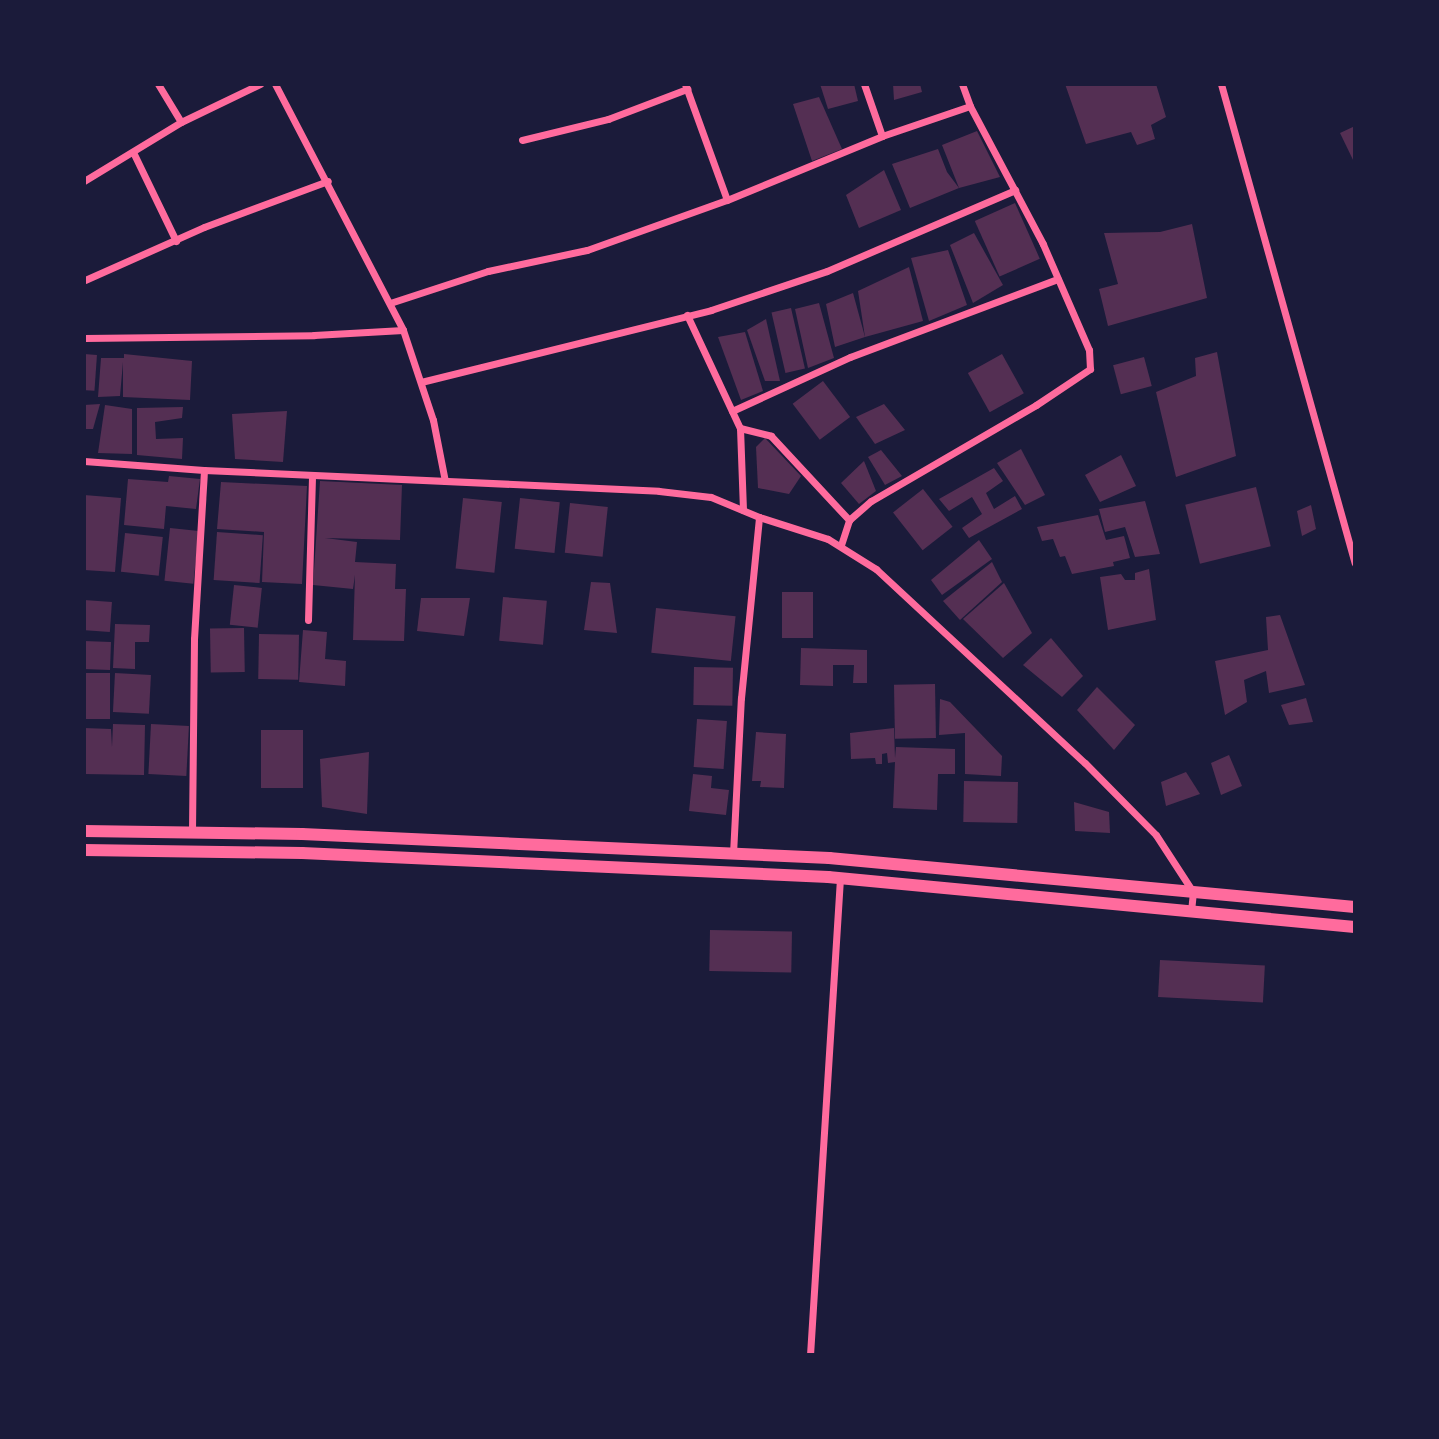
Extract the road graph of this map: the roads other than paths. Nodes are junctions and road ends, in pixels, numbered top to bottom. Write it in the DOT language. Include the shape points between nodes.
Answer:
graph roads {
  1 [pos="158,84"];
  2 [pos="260,84"];
  3 [pos="275,84"];
  4 [pos="864,84"];
  5 [pos="962,84"];
  6 [pos="1221,84"];
  7 [pos="686,86"];
  8 [pos="970,106"];
  9 [pos="181,122"];
  10 [pos="882,136"];
  11 [pos="523,140"];
  12 [pos="133,152"];
  13 [pos="84,181"];
  14 [pos="328,181"];
  15 [pos="1015,190"];
  16 [pos="727,200"];
  17 [pos="176,241"];
  18 [pos="1058,279"];
  19 [pos="85,280"];
  20 [pos="390,303"];
  21 [pos="687,315"];
  22 [pos="403,330"];
  23 [pos="84,338"];
  24 [pos="421,382"];
  25 [pos="732,411"];
  26 [pos="740,428"];
  27 [pos="84,461"];
  28 [pos="204,470"];
  29 [pos="312,475"];
  30 [pos="446,481"];
  31 [pos="743,510"];
  32 [pos="759,517"];
  33 [pos="849,520"];
  34 [pos="841,545"];
  35 [pos="1355,564"];
  36 [pos="308,620"];
  37 [pos="84,831"];
  38 [pos="192,831"];
  39 [pos="84,850"];
  40 [pos="733,854"];
  41 [pos="839,878"];
  42 [pos="1194,892"];
  43 [pos="1355,907"];
  44 [pos="1191,911"];
  45 [pos="1355,927"];
  46 [pos="810,1355"];
  1 -- 9 [label="street"];
  2 -- 9 [label="street"];
  3 -- 14 [label="street"];
  4 -- 10 [label="street"];
  5 -- 8 [label="street"];
  6 -- 35 [label="street"];
  7 -- 11 [label="street" via="608,119"];
  7 -- 16 [label="street"];
  8 -- 10 [label="street"];
  8 -- 15 [label="street"];
  9 -- 12 [label="street"];
  10 -- 16 [label="street"];
  12 -- 13 [label="street"];
  12 -- 17 [label="street"];
  14 -- 17 [label="street"];
  14 -- 20 [label="street"];
  15 -- 18 [label="street"];
  15 -- 21 [label="street" via="827,271"];
  16 -- 20 [label="street" via="587,250 488,271"];
  17 -- 19 [label="street"];
  18 -- 25 [label="street" via="850,357"];
  18 -- 33 [label="street" via="1089,350 1087,373 941,457"];
  20 -- 22 [label="street"];
  21 -- 24 [label="street"];
  21 -- 25 [label="street"];
  22 -- 23 [label="street"];
  22 -- 24 [label="street"];
  24 -- 30 [label="street"];
  25 -- 26 [label="street"];
  26 -- 31 [label="street"];
  26 -- 33 [label="street" via="771,436"];
  27 -- 28 [label="street"];
  28 -- 29 [label="street"];
  28 -- 38 [label="street" via="194,639"];
  29 -- 30 [label="street"];
  29 -- 36 [label="street"];
  30 -- 31 [label="street" via="659,491 711,497"];
  31 -- 32 [label="street"];
  32 -- 34 [label="street"];
  32 -- 40 [label="street" via="741,698"];
  33 -- 34 [label="street"];
  34 -- 42 [label="street" via="876,569 1085,763 1156,835"];
  37 -- 38 [label="street"];
  38 -- 40 [label="street"];
  39 -- 41 [label="street" via="302,853"];
  40 -- 42 [label="street" via="884,862"];
  41 -- 44 [label="street"];
  41 -- 46 [label="street"];
  42 -- 43 [label="street"];
  42 -- 44 [label="street"];
  44 -- 45 [label="street"];
}
